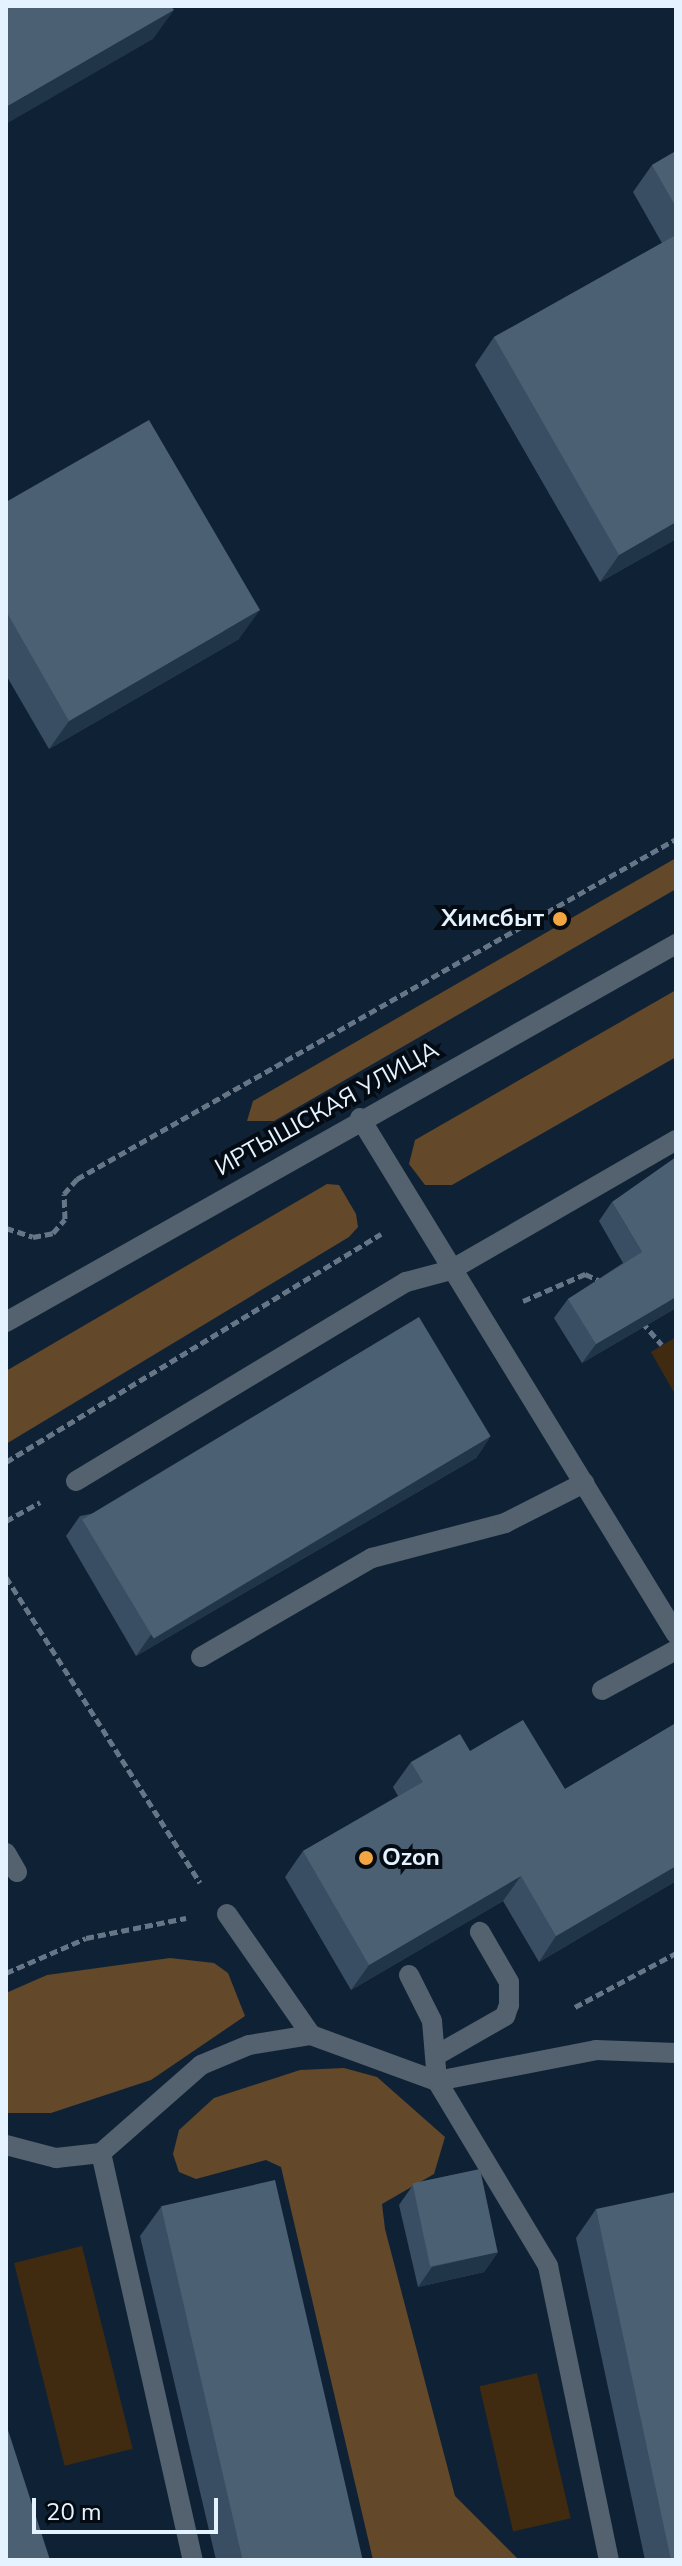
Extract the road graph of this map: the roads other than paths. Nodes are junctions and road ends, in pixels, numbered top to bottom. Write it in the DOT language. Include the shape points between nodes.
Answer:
graph roads {
  1 [pos="676,944"];
  2 [pos="360,1118"];
  3 [pos="676,1140"];
  4 [pos="451,1270"];
  5 [pos="6,1322"];
  6 [pos="76,1481"];
  7 [pos="584,1483"];
  8 [pos="676,1634"];
  9 [pos="676,1650"];
  10 [pos="201,1657"];
  11 [pos="602,1690"];
  12 [pos="6,1853"];
  13 [pos="17,1872"];
  14 [pos="227,1914"];
  15 [pos="480,1932"];
  16 [pos="409,1975"];
  17 [pos="311,2035"];
  18 [pos="676,2053"];
  19 [pos="435,2056"];
  20 [pos="437,2081"];
  21 [pos="6,2145"];
  22 [pos="101,2153"];
  23 [pos="193,2560"];
  24 [pos="609,2560"];
  1 -- 2 [label="street, ИРТЫШСКАЯ УЛИЦА"];
  2 -- 4 [label="street"];
  2 -- 5 [label="street, ИРТЫШСКАЯ УЛИЦА"];
  3 -- 4 [label="street"];
  4 -- 6 [label="street" via="406,1282"];
  4 -- 7 [label="street"];
  7 -- 8 [label="street"];
  7 -- 10 [label="street" via="505,1523 372,1558"];
  9 -- 11 [label="street"];
  12 -- 13 [label="street"];
  14 -- 17 [label="street"];
  15 -- 19 [label="street" via="509,1982 509,2005 505,2016"];
  16 -- 19 [label="street" via="432,2021"];
  17 -- 20 [label="street"];
  17 -- 22 [label="street" via="249,2045 201,2065"];
  18 -- 20 [label="street" via="596,2050"];
  19 -- 20 [label="street"];
  20 -- 24 [label="street" via="548,2266"];
  21 -- 22 [label="street" via="56,2158"];
  22 -- 23 [label="street"];
}
